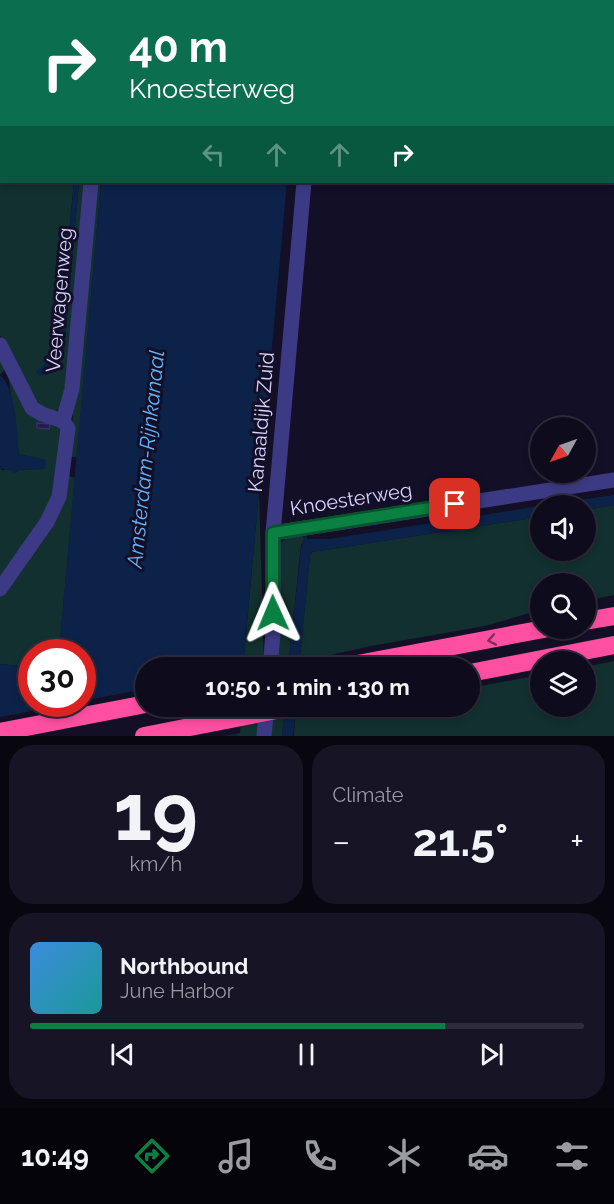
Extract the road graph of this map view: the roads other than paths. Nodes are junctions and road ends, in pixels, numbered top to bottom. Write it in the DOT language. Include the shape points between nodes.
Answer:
graph roads {
  1 [pos="91,183"];
  2 [pos="304,183"];
  3 [pos="0,345"];
  4 [pos="63,421"];
  5 [pos="614,480"];
  6 [pos="273,533"];
  7 [pos="0,590"];
  8 [pos="614,616"];
  9 [pos="596,619"];
  10 [pos="530,632"];
  11 [pos="614,645"];
  12 [pos="271,657"];
  13 [pos="392,657"];
  14 [pos="480,671"];
  15 [pos="135,706"];
  16 [pos="241,717"];
  17 [pos="266,717"];
  18 [pos="0,732"];
  19 [pos="144,736"];
  20 [pos="264,736"];
  1 -- 4 [label="street, Veerwagenweg" via="72,389"];
  2 -- 6 [label="street, Kanaaldijk Zuid"];
  3 -- 4 [label="street" via="32,408"];
  4 -- 7 [label="street" via="68,428 59,497 47,522"];
  5 -- 6 [label="street, Knoesterweg"];
  6 -- 12 [label="street, Kanaaldijk Zuid"];
  8 -- 9 [label="highway"];
  10 -- 13 [label="highway, one-way"];
  11 -- 14 [label="highway"];
  15 -- 18 [label="highway"];
  16 -- 19 [label="highway"];
  17 -- 20 [label="street"];
}
